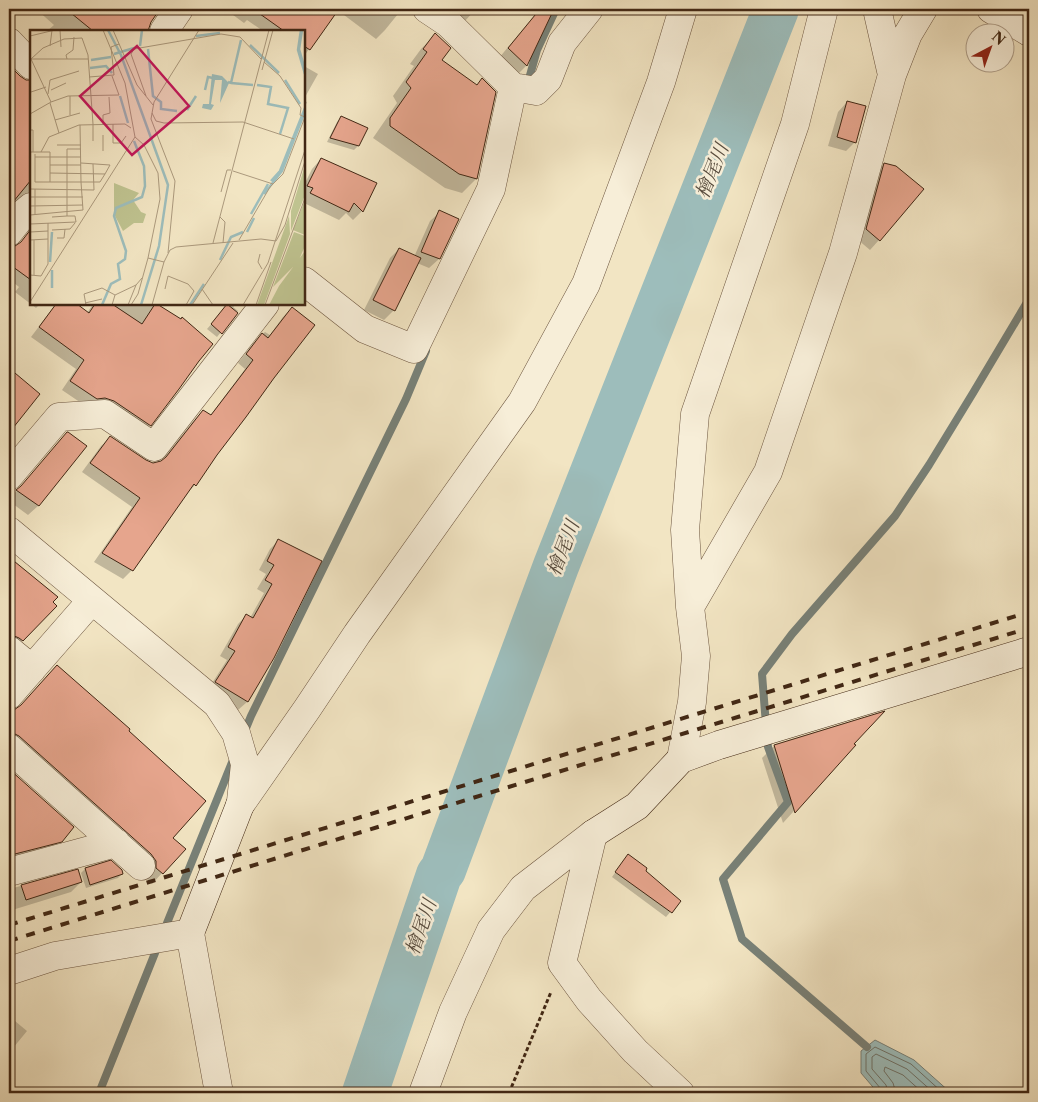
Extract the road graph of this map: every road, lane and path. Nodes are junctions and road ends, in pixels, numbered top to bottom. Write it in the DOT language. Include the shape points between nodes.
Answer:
graph roads {
  1 [pos="179,9"];
  2 [pos="427,9"];
  3 [pos="589,9"];
  4 [pos="683,9"];
  5 [pos="824,9"];
  6 [pos="877,9"];
  7 [pos="884,9"];
  8 [pos="923,9"];
  9 [pos="991,9"];
  10 [pos="165,30"];
  11 [pos="1029,32"];
  12 [pos="9,42"];
  13 [pos="30,64"];
  14 [pos="892,75"];
  15 [pos="513,86"];
  16 [pos="30,208"];
  17 [pos="9,232"];
  18 [pos="305,282"];
  19 [pos="264,305"];
  20 [pos="9,476"];
  21 [pos="9,531"];
  22 [pos="92,600"];
  23 [pos="690,607"];
  24 [pos="9,650"];
  25 [pos="1029,651"];
  26 [pos="32,669"];
  27 [pos="9,695"];
  28 [pos="9,748"];
  29 [pos="681,759"];
  30 [pos="240,805"];
  31 [pos="592,834"];
  32 [pos="116,843"];
  33 [pos="141,866"];
  34 [pos="9,872"];
  35 [pos="190,933"];
  36 [pos="562,963"];
  37 [pos="9,971"];
  38 [pos="219,1093"];
  39 [pos="423,1093"];
  40 [pos="509,1093"];
  41 [pos="680,1093"];
  1 -- 10 [label="street"];
  2 -- 15 [label="street" via="448,23"];
  3 -- 15 [label="street" via="562,43 548,79 536,91"];
  4 -- 30 [label="street" via="661,82 586,284 522,402"];
  5 -- 23 [label="street" via="795,124 695,414 684,530"];
  6 -- 14 [label="street"];
  7 -- 8 [label="street" via="888,14 902,14"];
  8 -- 14 [label="street" via="908,34"];
  9 -- 11 [label="street"];
  12 -- 13 [label="street"];
  14 -- 23 [label="street" via="843,253 768,472"];
  15 -- 18 [label="street" via="491,188 414,349 365,329"];
  16 -- 17 [label="street"];
  19 -- 20 [label="street" via="154,447 105,414 59,417"];
  21 -- 22 [label="street"];
  22 -- 26 [label="street"];
  22 -- 30 [label="street" via="216,704 236,733 245,764"];
  23 -- 29 [label="street" via="696,656 692,702"];
  24 -- 26 [label="street"];
  25 -- 29 [label="street"];
  26 -- 27 [label="street"];
  28 -- 32 [label="street"];
  29 -- 31 [label="street" via="637,806"];
  30 -- 35 [label="street"];
  31 -- 36 [label="street"];
  31 -- 39 [label="street" via="523,888 491,930 453,1012"];
  32 -- 33 [label="street"];
  32 -- 34 [label="street"];
  35 -- 37 [label="street" via="55,956"];
  35 -- 38 [label="street"];
  36 -- 40 [label="path"];
  36 -- 41 [label="street" via="589,1000 635,1051"];
}
